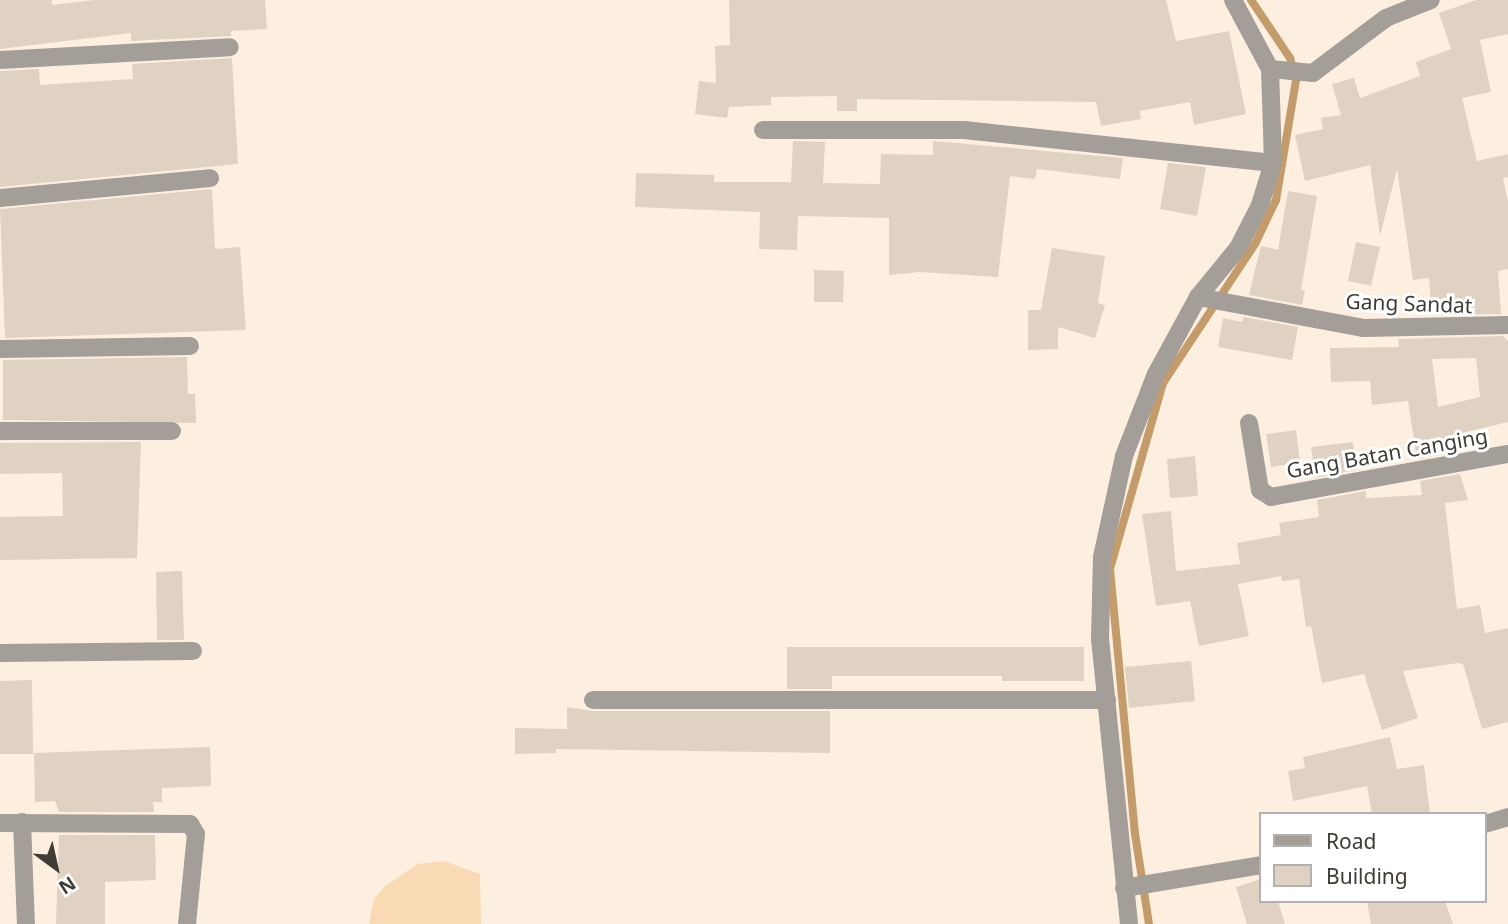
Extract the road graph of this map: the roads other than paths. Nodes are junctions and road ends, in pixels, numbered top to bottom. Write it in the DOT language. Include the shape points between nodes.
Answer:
graph roads {
  1 [pos="1233,0"];
  2 [pos="1399,0"];
  3 [pos="1431,0"];
  4 [pos="1386,18"];
  5 [pos="230,47"];
  6 [pos="0,60"];
  7 [pos="1276,68"];
  8 [pos="763,130"];
  9 [pos="1273,163"];
  10 [pos="210,178"];
  11 [pos="0,198"];
  12 [pos="1212,300"];
  13 [pos="1508,325"];
  14 [pos="190,346"];
  15 [pos="0,349"];
  16 [pos="1249,423"];
  17 [pos="0,431"];
  18 [pos="172,431"];
  19 [pos="1508,454"];
  20 [pos="193,651"];
  21 [pos="0,653"];
  22 [pos="593,700"];
  23 [pos="1107,700"];
  24 [pos="1508,817"];
  25 [pos="22,822"];
  26 [pos="0,823"];
  27 [pos="1487,823"];
  28 [pos="1260,865"];
  29 [pos="1131,888"];
  30 [pos="26,924"];
  31 [pos="187,924"];
  32 [pos="1129,924"];
  1 -- 7 [label="street"];
  2 -- 4 [label="street"];
  3 -- 4 [label="street"];
  4 -- 7 [label="street" via="1313,73"];
  5 -- 6 [label="street"];
  7 -- 9 [label="street"];
  8 -- 9 [label="street" via="978,131"];
  9 -- 12 [label="street" via="1260,205"];
  10 -- 11 [label="street"];
  12 -- 13 [label="street, Gang Sandat" via="1364,328"];
  12 -- 23 [label="street" via="1141,410 1105,529 1100,639"];
  14 -- 15 [label="street"];
  16 -- 19 [label="street, Gang Batan Canging" via="1259,490 1271,497"];
  17 -- 18 [label="street"];
  20 -- 21 [label="street"];
  22 -- 23 [label="street"];
  23 -- 29 [label="street"];
  24 -- 27 [label="street"];
  25 -- 26 [label="street"];
  25 -- 30 [label="street"];
  25 -- 31 [label="street" via="190,824 196,834"];
  28 -- 29 [label="street"];
  29 -- 32 [label="street"];
}
